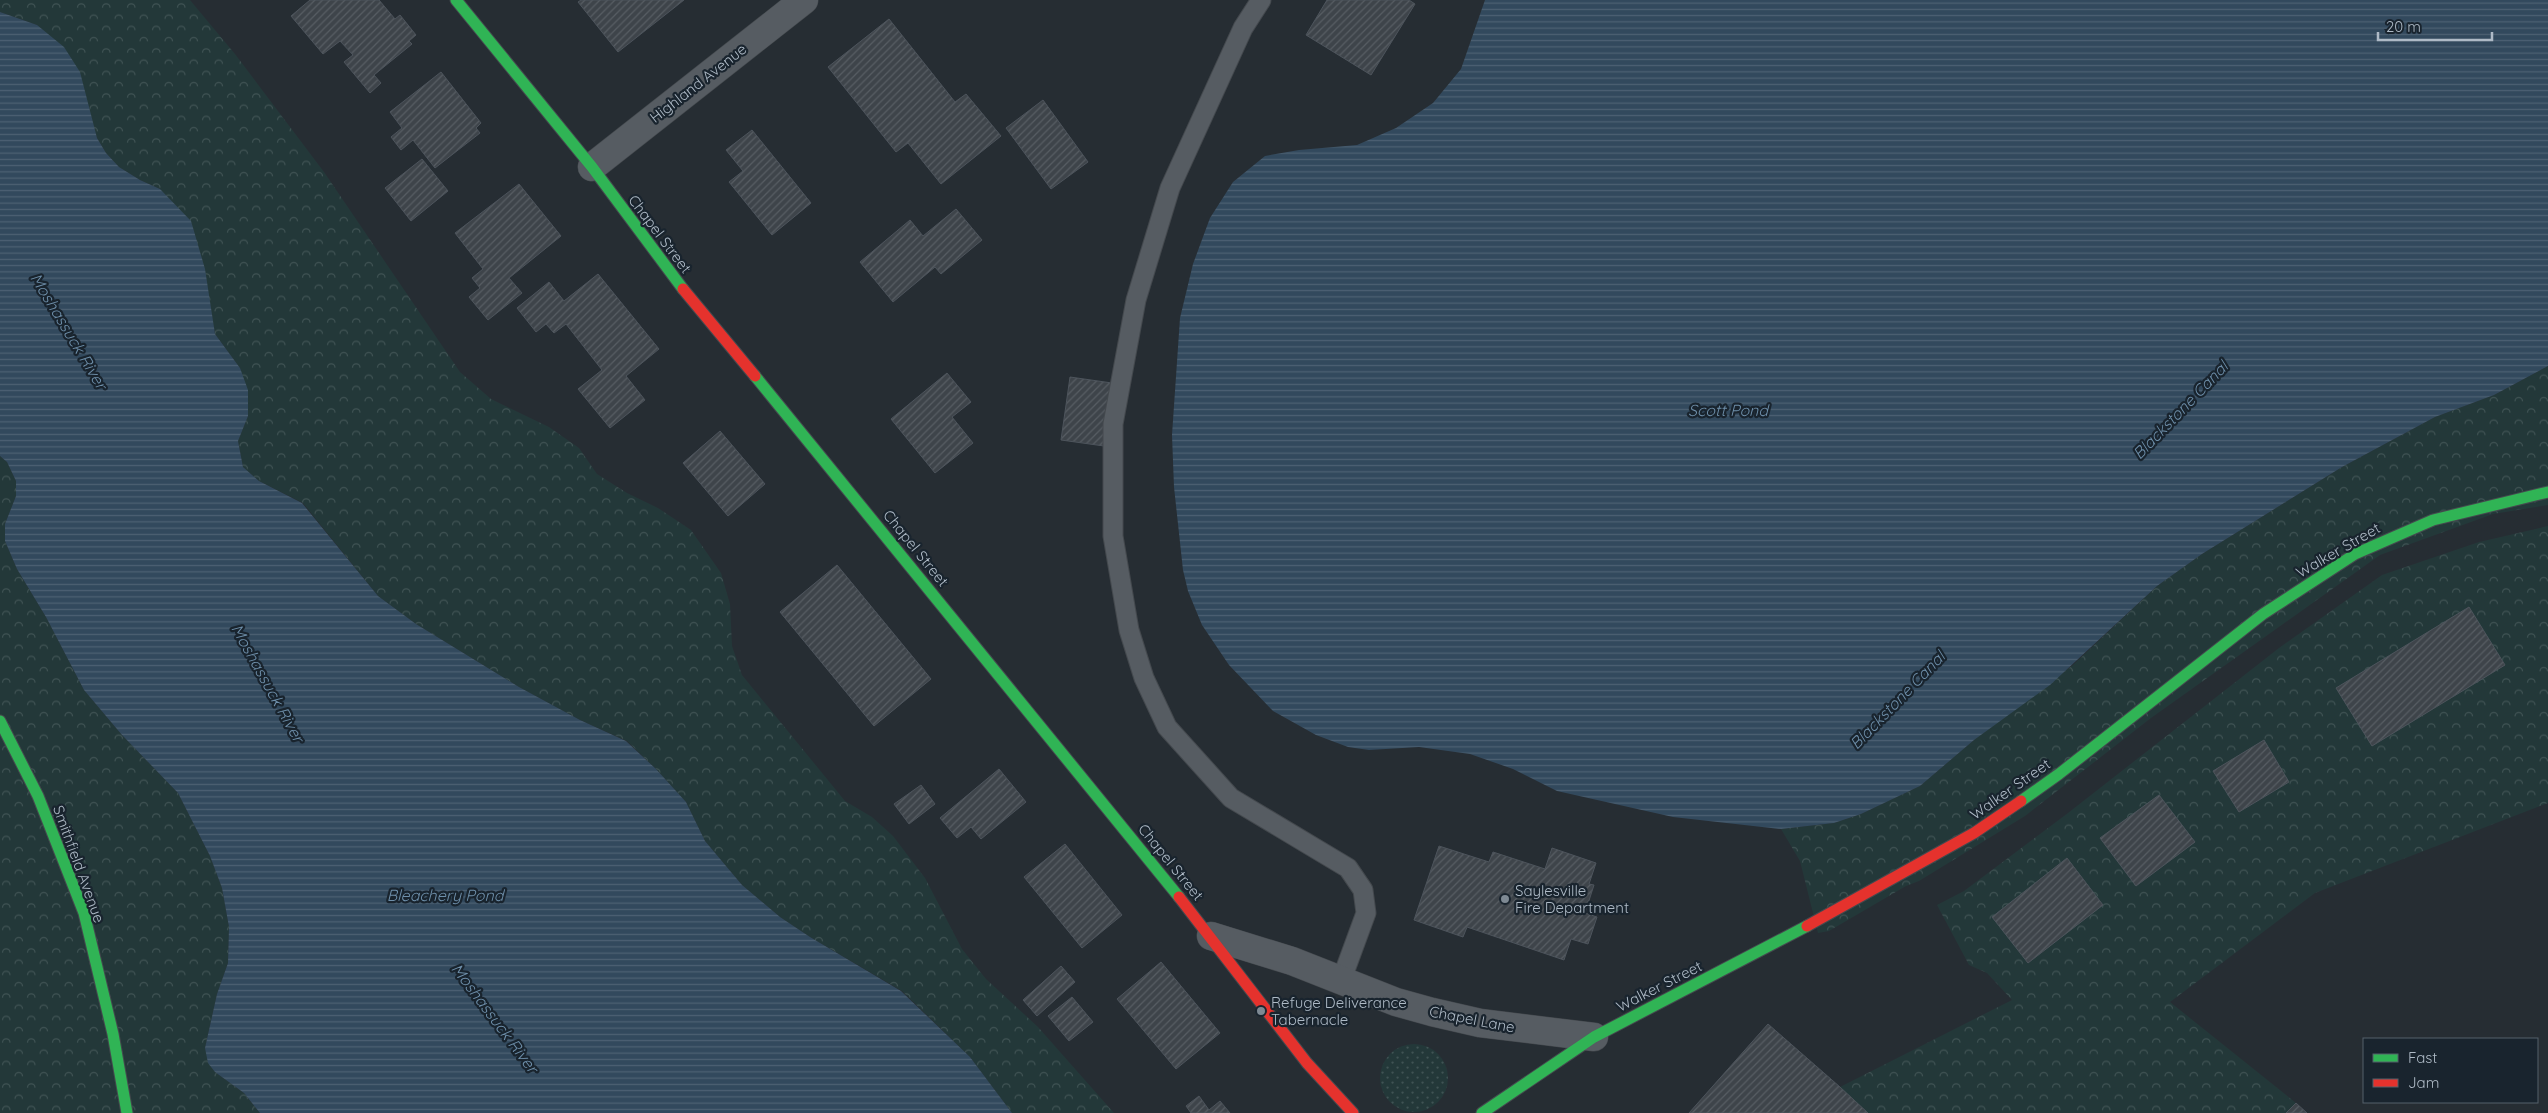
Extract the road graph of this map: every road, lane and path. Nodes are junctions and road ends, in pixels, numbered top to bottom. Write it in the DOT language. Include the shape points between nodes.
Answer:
graph roads {
  1 [pos="456,0"];
  2 [pos="804,0"];
  3 [pos="1261,0"];
  4 [pos="592,167"];
  5 [pos="2548,492"];
  6 [pos="0,721"];
  7 [pos="1211,936"];
  8 [pos="1341,981"];
  9 [pos="1594,1037"];
  10 [pos="127,1113"];
  11 [pos="1353,1113"];
  12 [pos="1482,1113"];
  1 -- 4 [label="main road, Chapel Street"];
  2 -- 4 [label="street, Highland Avenue"];
  3 -- 8 [label="lane" via="1243,28 1170,188 1136,300 1113,424 1113,536 1129,630 1144,678 1167,727 1231,798 1348,868 1362,890 1366,913"];
  4 -- 7 [label="main road, Chapel Street" via="684,291"];
  5 -- 9 [label="main road, Walker Street" via="2433,520 2355,554 2263,614 2059,774 1974,833 1778,942"];
  6 -- 10 [label="main road, Smithfield Avenue" via="38,796 84,914 113,1034"];
  7 -- 8 [label="street, Chapel Lane" via="1292,961"];
  7 -- 11 [label="main road, Chapel Street" via="1307,1063"];
  8 -- 9 [label="street, Chapel Lane" via="1432,1012 1480,1022"];
  9 -- 12 [label="main road, Walker Street"];
}
